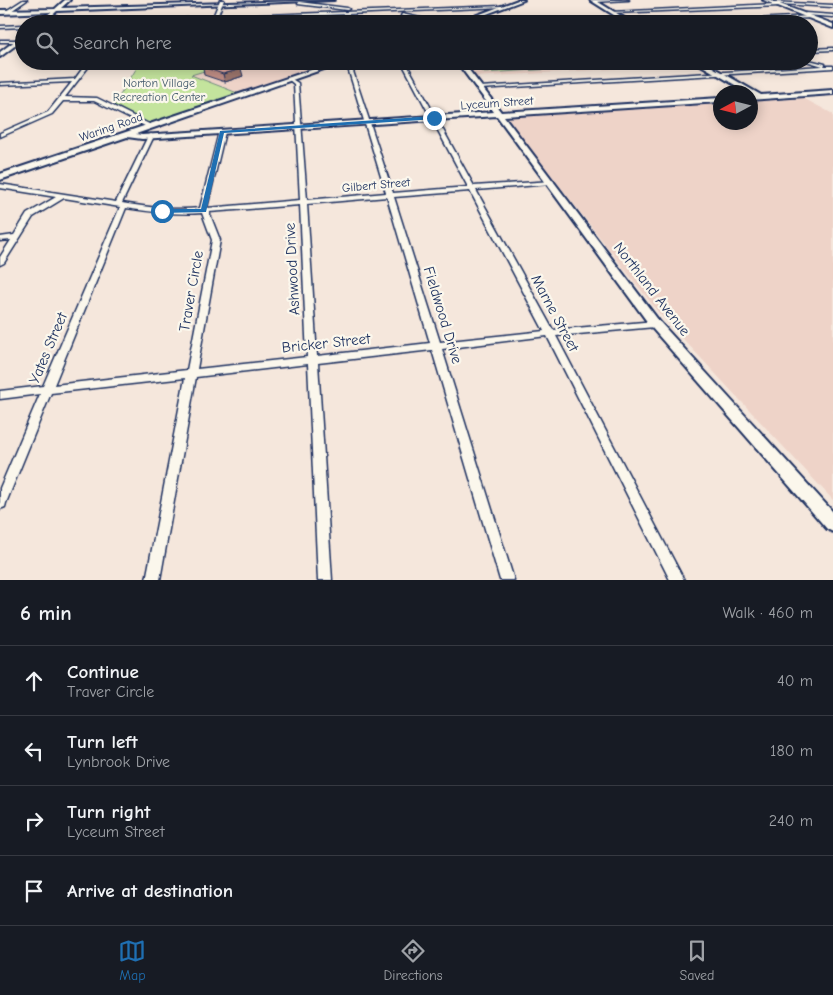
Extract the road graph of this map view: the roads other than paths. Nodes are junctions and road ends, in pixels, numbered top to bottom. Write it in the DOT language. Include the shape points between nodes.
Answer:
graph roads {
  1 [pos="68,0"];
  2 [pos="332,0"];
  3 [pos="522,0"];
  4 [pos="627,0"];
  5 [pos="765,0"];
  6 [pos="24,1"];
  7 [pos="593,1"];
  8 [pos="221,2"];
  9 [pos="298,2"];
  10 [pos="773,3"];
  11 [pos="779,6"];
  12 [pos="833,6"];
  13 [pos="502,7"];
  14 [pos="55,10"];
  15 [pos="0,12"];
  16 [pos="7,12"];
  17 [pos="380,12"];
  18 [pos="613,12"];
  19 [pos="802,14"];
  20 [pos="49,15"];
  21 [pos="216,15"];
  22 [pos="300,15"];
  23 [pos="397,15"];
  24 [pos="480,15"];
  25 [pos="618,15"];
  26 [pos="805,15"];
  27 [pos="818,15"];
  28 [pos="818,15"];
  29 [pos="833,16"];
  30 [pos="818,20"];
  31 [pos="15,26"];
  32 [pos="833,26"];
  33 [pos="0,27"];
  34 [pos="15,39"];
  35 [pos="0,41"];
  36 [pos="15,43"];
  37 [pos="833,49"];
  38 [pos="818,50"];
  39 [pos="0,55"];
  40 [pos="818,63"];
  41 [pos="833,67"];
  42 [pos="818,68"];
  43 [pos="84,70"];
  44 [pos="318,70"];
  45 [pos="352,70"];
  46 [pos="408,70"];
  47 [pos="466,70"];
  48 [pos="712,70"];
  49 [pos="784,70"];
  50 [pos="719,74"];
  51 [pos="290,79"];
  52 [pos="77,80"];
  53 [pos="0,84"];
  54 [pos="480,88"];
  55 [pos="833,92"];
  56 [pos="759,97"];
  57 [pos="62,99"];
  58 [pos="713,100"];
  59 [pos="499,114"];
  60 [pos="434,118"];
  61 [pos="368,122"];
  62 [pos="149,126"];
  63 [pos="299,127"];
  64 [pos="222,132"];
  65 [pos="126,134"];
  66 [pos="0,136"];
  67 [pos="150,136"];
  68 [pos="0,177"];
  69 [pos="551,182"];
  70 [pos="0,186"];
  71 [pos="472,188"];
  72 [pos="390,195"];
  73 [pos="62,196"];
  74 [pos="304,202"];
  75 [pos="121,204"];
  76 [pos="204,211"];
  77 [pos="16,237"];
  78 [pos="0,238"];
  79 [pos="0,263"];
  80 [pos="655,324"];
  81 [pos="550,333"];
  82 [pos="436,346"];
  83 [pos="313,360"];
  84 [pos="192,373"];
  85 [pos="46,390"];
  86 [pos="0,395"];
  87 [pos="0,503"];
  88 [pos="833,524"];
  89 [pos="153,580"];
  90 [pos="325,580"];
  91 [pos="508,580"];
  92 [pos="677,580"];
  1 -- 14 [label="main road"];
  2 -- 9 [label="main road"];
  3 -- 13 [label="street"];
  4 -- 7 [label="street"];
  5 -- 10 [label="main road"];
  6 -- 16 [label="street"];
  7 -- 18 [label="street"];
  8 -- 9 [label="main road"];
  8 -- 14 [label="main road"];
  8 -- 21 [label="street"];
  9 -- 17 [label="street"];
  9 -- 22 [label="street"];
  10 -- 11 [label="main road"];
  10 -- 12 [label="street"];
  11 -- 18 [label="street"];
  11 -- 19 [label="main road"];
  13 -- 17 [label="street"];
  13 -- 24 [label="street"];
  14 -- 16 [label="main road"];
  14 -- 20 [label="main road"];
  15 -- 16 [label="main road"];
  17 -- 22 [label="street"];
  17 -- 23 [label="street"];
  18 -- 25 [label="street"];
  19 -- 26 [label="main road"];
  19 -- 28 [label="street"];
  27 -- 29 [label="street"];
  30 -- 32 [label="main road"];
  31 -- 33 [label="street"];
  34 -- 35 [label="street"];
  36 -- 39 [label="main road"];
  37 -- 38 [label="street"];
  40 -- 41 [label="street"];
  41 -- 42 [label="street"];
  43 -- 52 [label="street"];
  44 -- 51 [label="street, Waring Road"];
  45 -- 61 [label="street, Fieldwood Drive"];
  46 -- 60 [label="street, Marne Street"];
  47 -- 54 [label="street, Northland Avenue"];
  48 -- 50 [label="street"];
  49 -- 50 [label="street"];
  50 -- 54 [label="street"];
  50 -- 56 [label="street"];
  51 -- 62 [label="street, Waring Road"];
  51 -- 63 [label="street, Ashwood Drive" via="296,83"];
  52 -- 53 [label="street"];
  52 -- 57 [label="street"];
  54 -- 59 [label="street, Northland Avenue"];
  55 -- 56 [label="street"];
  57 -- 62 [label="street" via="95,99"];
  57 -- 66 [label="street" via="45,116"];
  58 -- 59 [label="street, Lyceum Street"];
  59 -- 60 [label="street, Lyceum Street"];
  59 -- 69 [label="street, Northland Avenue"];
  60 -- 61 [label="street, Lyceum Street"];
  60 -- 71 [label="street, Marne Street"];
  61 -- 63 [label="street, Lyceum Street"];
  61 -- 72 [label="street, Fieldwood Drive"];
  62 -- 65 [label="street, Waring Road"];
  63 -- 64 [label="street, Lyceum Street"];
  63 -- 74 [label="street, Ashwood Drive"];
  64 -- 67 [label="street, Lyceum Street"];
  64 -- 76 [label="street"];
  65 -- 67 [label="street, Lyceum Street"];
  65 -- 68 [label="street, Waring Road"];
  67 -- 75 [label="street, Yates Street"];
  69 -- 71 [label="street, Gilbert Street"];
  69 -- 80 [label="street, Northland Avenue"];
  70 -- 73 [label="street"];
  71 -- 72 [label="street, Gilbert Street"];
  71 -- 81 [label="street, Marne Street"];
  72 -- 74 [label="street, Gilbert Street"];
  72 -- 82 [label="street, Fieldwood Drive"];
  73 -- 75 [label="street"];
  73 -- 77 [label="street" via="30,216"];
  74 -- 76 [label="street, Gilbert Street"];
  74 -- 83 [label="street, Ashwood Drive"];
  75 -- 76 [label="street" via="172,212"];
  75 -- 85 [label="street, Yates Street"];
  76 -- 84 [label="street, Traver Circle" via="216,240"];
  77 -- 78 [label="street"];
  77 -- 79 [label="street"];
  80 -- 81 [label="street, Bricker Street"];
  80 -- 88 [label="street, Northland Avenue"];
  81 -- 82 [label="street, Bricker Street"];
  81 -- 92 [label="street, Marne Street"];
  82 -- 83 [label="street, Bricker Street"];
  82 -- 91 [label="street, Fieldwood Drive"];
  83 -- 84 [label="street, Bricker Street"];
  83 -- 90 [label="street, Ashwood Drive"];
  84 -- 85 [label="street, Bricker Street"];
  84 -- 89 [label="street, Traver Circle"];
  85 -- 86 [label="street, Bricker Street"];
  85 -- 87 [label="street, Yates Street"];
}
